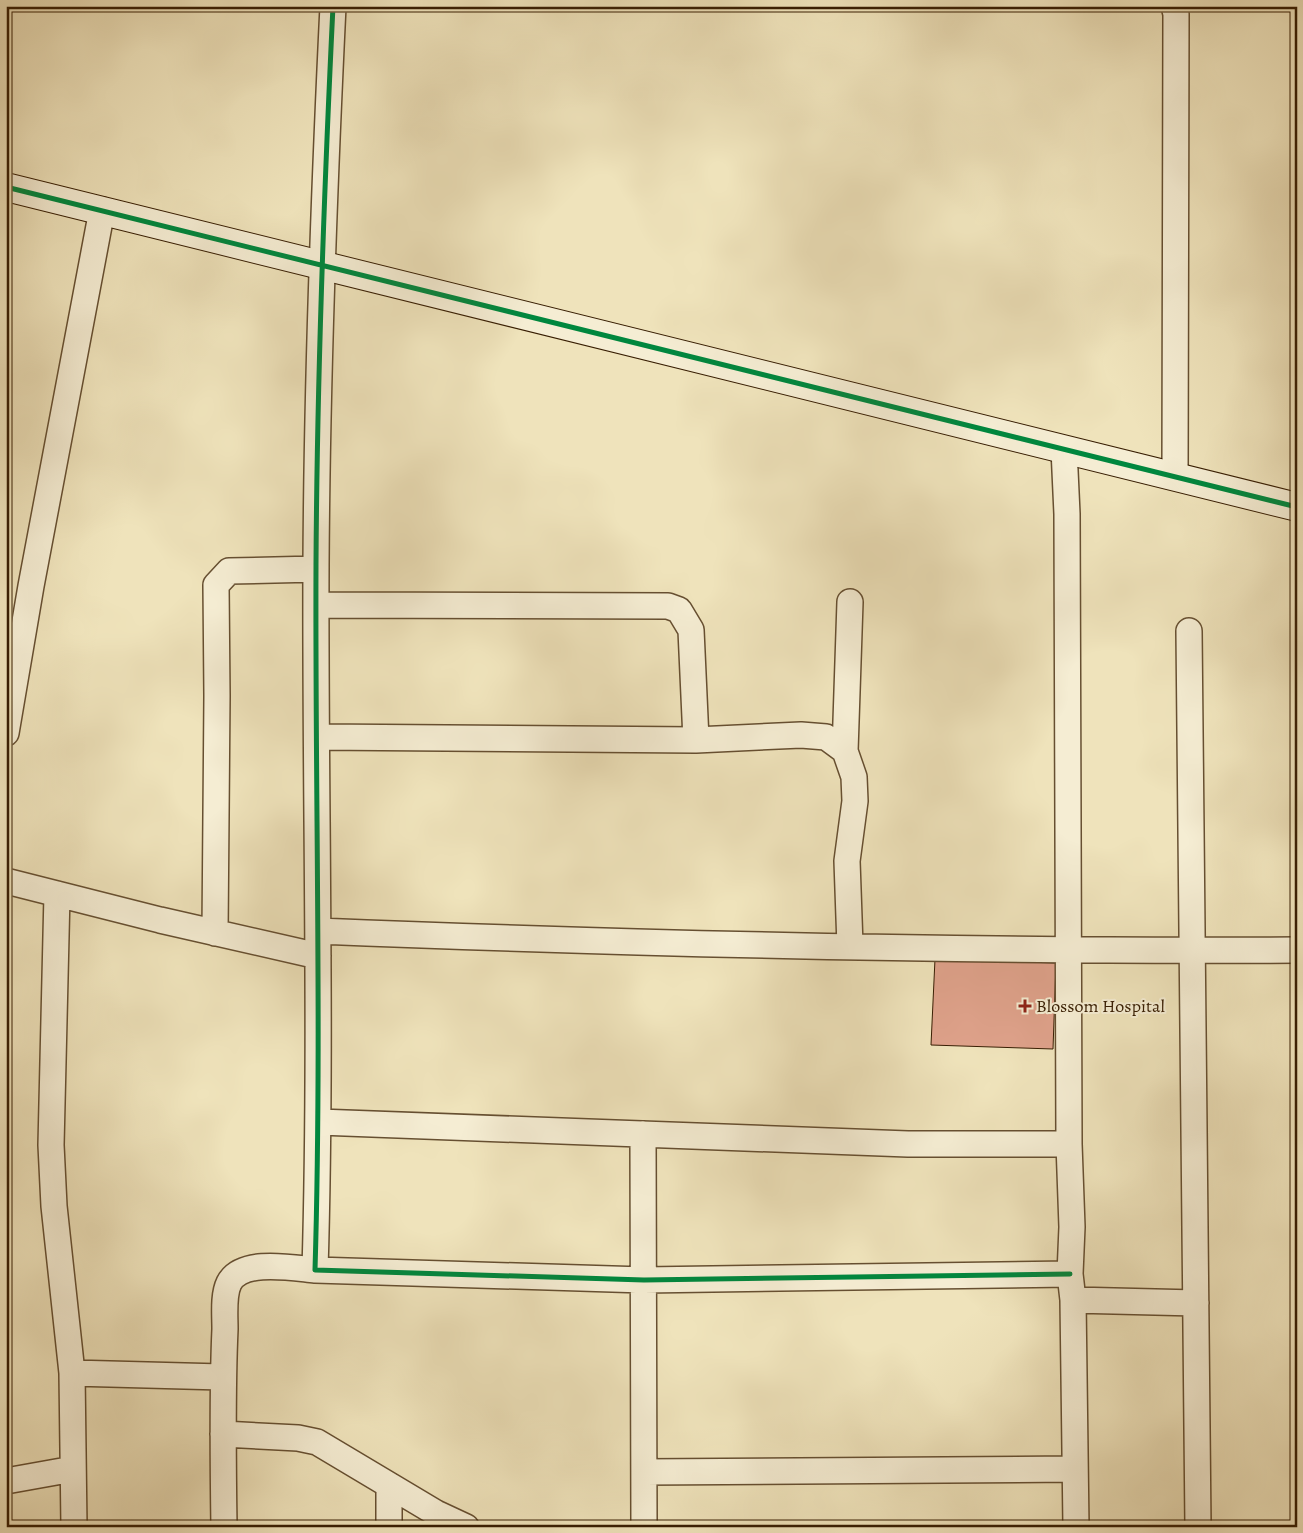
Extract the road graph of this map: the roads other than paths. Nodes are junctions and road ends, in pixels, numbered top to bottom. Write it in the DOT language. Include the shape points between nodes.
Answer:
graph roads {
  1 [pos="333,6"];
  2 [pos="1174,6"];
  3 [pos="6,187"];
  4 [pos="102,210"];
  5 [pos="321,265"];
  6 [pos="1064,449"];
  7 [pos="1175,477"];
  8 [pos="1297,507"];
  9 [pos="316,569"];
  10 [pos="850,602"];
  11 [pos="318,605"];
  12 [pos="1189,631"];
  13 [pos="6,733"];
  14 [pos="318,737"];
  15 [pos="696,740"];
  16 [pos="845,751"];
  17 [pos="6,881"];
  18 [pos="57,894"];
  19 [pos="318,931"];
  20 [pos="215,933"];
  21 [pos="850,946"];
  22 [pos="1068,949"];
  23 [pos="1192,950"];
  24 [pos="1297,950"];
  25 [pos="318,956"];
  26 [pos="319,1122"];
  27 [pos="642,1134"];
  28 [pos="1070,1144"];
  29 [pos="315,1270"];
  30 [pos="1070,1274"];
  31 [pos="644,1280"];
  32 [pos="1073,1300"];
  33 [pos="1196,1303"];
  34 [pos="72,1373"];
  35 [pos="222,1377"];
  36 [pos="223,1434"];
  37 [pos="73,1469"];
  38 [pos="1074,1469"];
  39 [pos="644,1472"];
  40 [pos="6,1481"];
  41 [pos="389,1485"];
  42 [pos="74,1527"];
  43 [pos="224,1527"];
  44 [pos="389,1527"];
  45 [pos="466,1527"];
  46 [pos="644,1527"];
  47 [pos="1076,1527"];
  48 [pos="1198,1527"];
  1 -- 5 [label="street"];
  2 -- 7 [label="street"];
  3 -- 4 [label="street"];
  4 -- 5 [label="street"];
  4 -- 13 [label="street" via="32,576"];
  5 -- 6 [label="street"];
  5 -- 9 [label="street"];
  6 -- 7 [label="street"];
  6 -- 22 [label="street"];
  7 -- 8 [label="street"];
  9 -- 11 [label="street"];
  9 -- 20 [label="street" via="229,570 216,585"];
  10 -- 16 [label="street"];
  11 -- 14 [label="street"];
  11 -- 15 [label="street" via="668,606 679,610 691,630"];
  12 -- 23 [label="street"];
  14 -- 15 [label="street"];
  14 -- 19 [label="street"];
  15 -- 16 [label="street" via="802,734 826,737"];
  16 -- 21 [label="street" via="854,777 855,801 847,861"];
  17 -- 18 [label="street"];
  18 -- 20 [label="street"];
  18 -- 34 [label="street" via="51,1145 54,1206"];
  19 -- 21 [label="street"];
  19 -- 25 [label="street"];
  20 -- 25 [label="street"];
  21 -- 22 [label="street"];
  22 -- 23 [label="street"];
  22 -- 28 [label="street"];
  23 -- 24 [label="street"];
  23 -- 33 [label="street"];
  25 -- 26 [label="street"];
  26 -- 27 [label="street"];
  26 -- 29 [label="street"];
  27 -- 28 [label="street" via="908,1144"];
  27 -- 31 [label="street"];
  28 -- 30 [label="street"];
  29 -- 31 [label="street"];
  29 -- 35 [label="street" via="266,1266 245,1270 229,1283"];
  30 -- 31 [label="street"];
  30 -- 32 [label="street"];
  31 -- 39 [label="street"];
  32 -- 33 [label="street"];
  32 -- 38 [label="street"];
  33 -- 48 [label="street"];
  34 -- 35 [label="street"];
  34 -- 37 [label="street"];
  35 -- 36 [label="street"];
  36 -- 41 [label="street" via="308,1439"];
  36 -- 43 [label="street"];
  37 -- 40 [label="street"];
  37 -- 42 [label="street"];
  38 -- 39 [label="street"];
  38 -- 47 [label="street"];
  39 -- 46 [label="street"];
  41 -- 44 [label="street"];
  41 -- 45 [label="street"];
}
